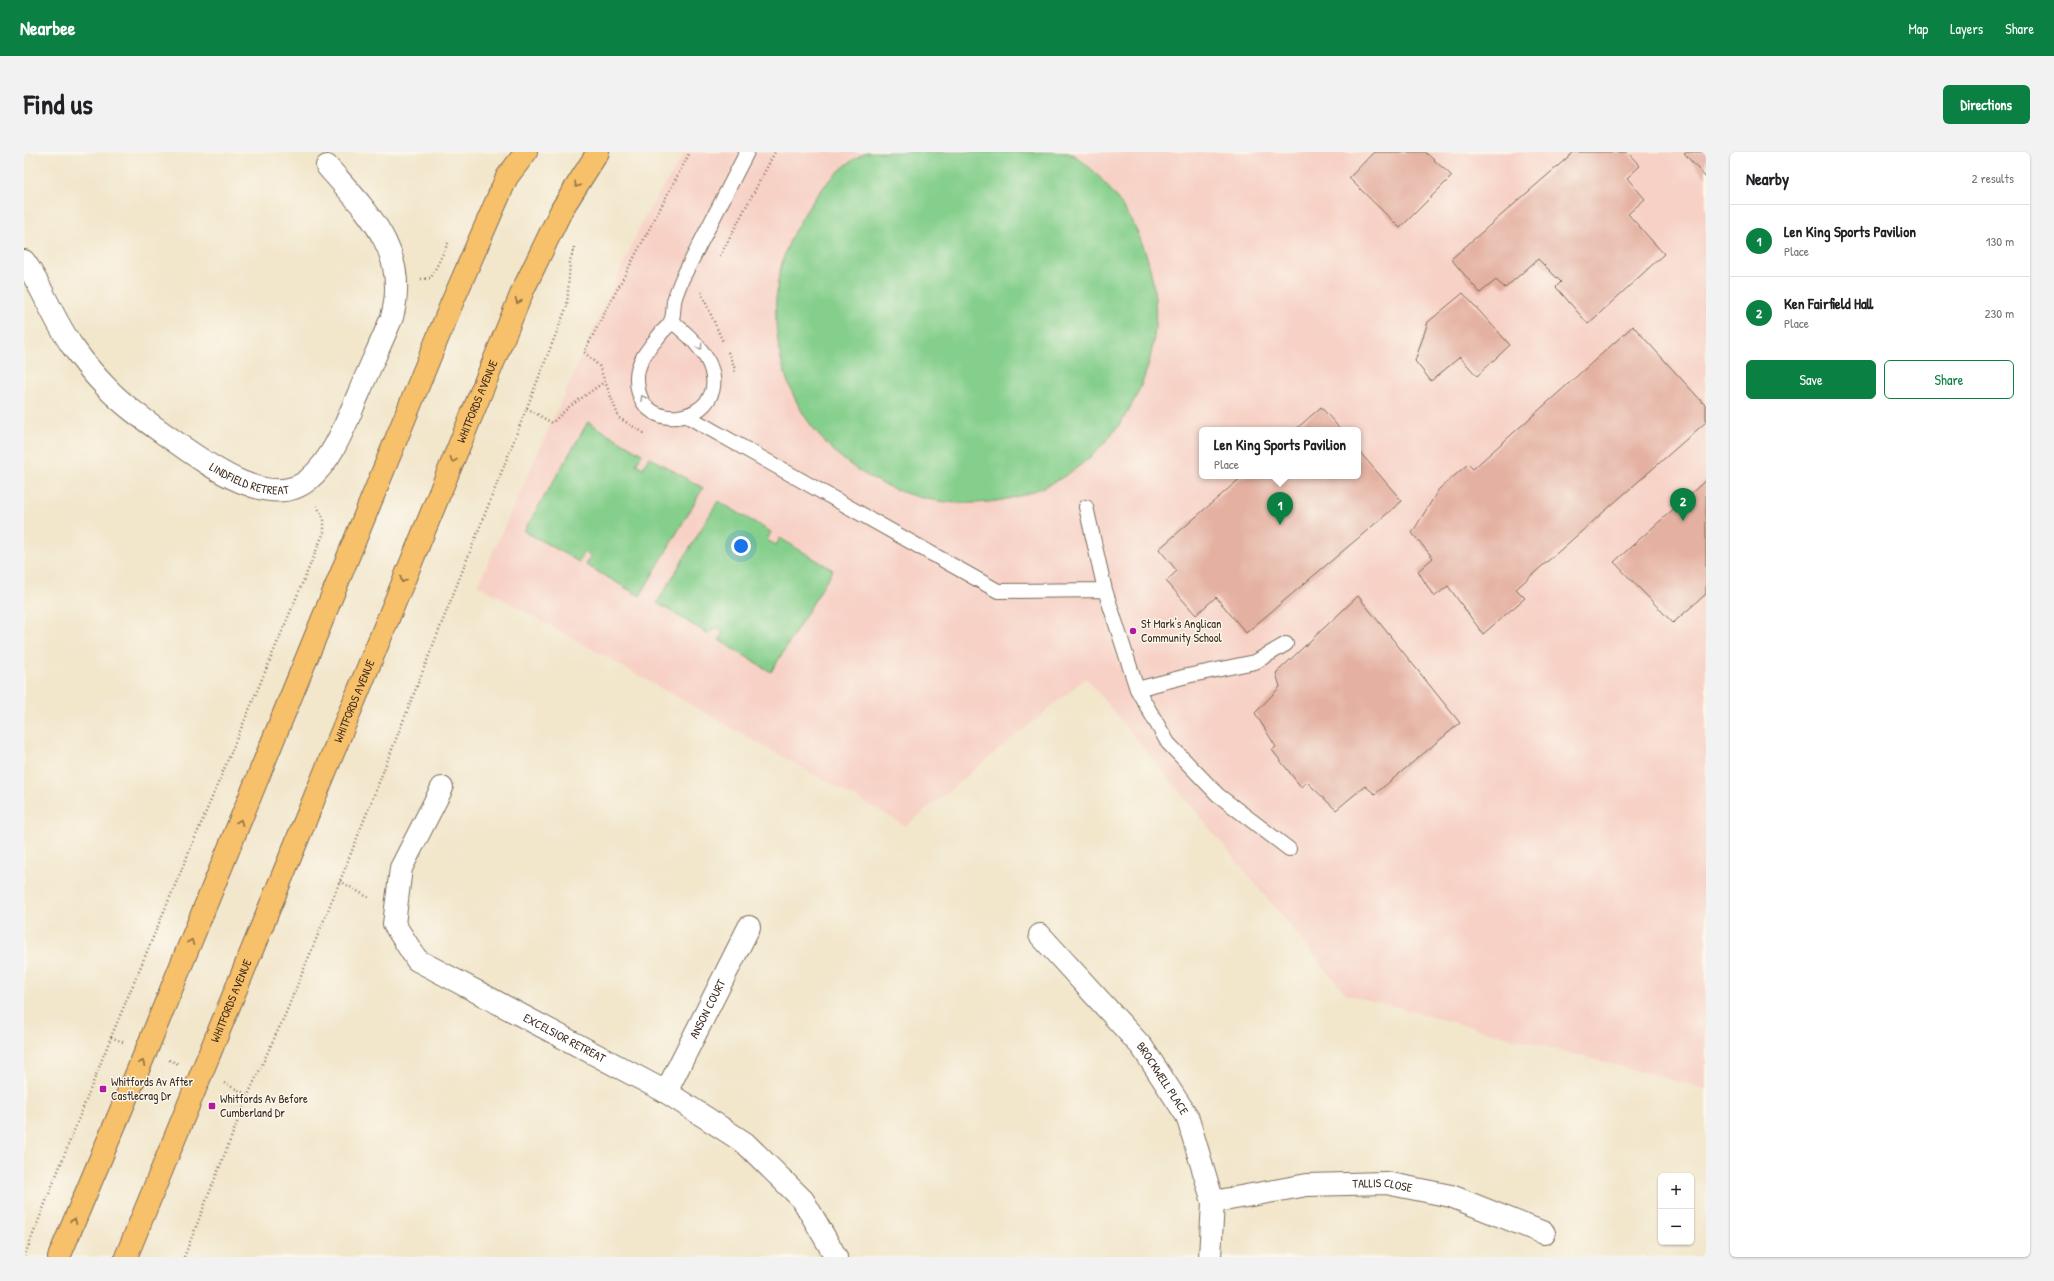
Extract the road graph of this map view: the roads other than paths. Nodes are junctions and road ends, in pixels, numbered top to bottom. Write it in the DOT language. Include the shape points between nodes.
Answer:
graph roads {
  1 [pos="526,152"];
  2 [pos="598,152"];
  3 [pos="747,152"];
  4 [pos="327,166"];
  5 [pos="24,261"];
  6 [pos="671,321"];
  7 [pos="687,416"];
  8 [pos="1086,507"];
  9 [pos="1105,590"];
  10 [pos="1286,644"];
  11 [pos="1137,689"];
  12 [pos="442,788"];
  13 [pos="1289,849"];
  14 [pos="749,927"];
  15 [pos="1040,935"];
  16 [pos="666,1092"];
  17 [pos="1213,1202"];
  18 [pos="1544,1233"];
  19 [pos="59,1257"];
  20 [pos="126,1257"];
  21 [pos="836,1257"];
  22 [pos="1210,1257"];
  19 -- 1 [label="main road, one-way" via="146,1051 451,305 507,177"];
  2 -- 20 [label="main road, WHITFORDS AVENUE, one-way" via="562,209 523,290"];
  3 -- 6 [label="lane" via="682,279 674,300"];
  4 -- 5 [label="street, LINDFIELD RETREAT" via="362,206 383,237 397,281 396,299 392,317 338,443 322,466 307,481 289,489 272,489 240,482 210,466 128,408 106,387 73,347"];
  6 -- 7 [label="lane, one-way" via="698,345 711,365 714,377 707,401 698,411"];
  7 -- 6 [label="lane, one-way" via="674,418 661,415 642,400 638,388 637,376 641,361"];
  7 -- 9 [label="lane" via="998,591"];
  8 -- 9 [label="lane"];
  9 -- 11 [label="lane"];
  10 -- 11 [label="lane" via="1255,662"];
  11 -- 13 [label="lane" via="1168,743 1218,795"];
  12 -- 16 [label="street, EXCELSIOR RETREAT" via="401,868 394,924 417,960"];
  14 -- 16 [label="street, ANSON COURT"];
  15 -- 17 [label="street, BROCKWELL PLACE" via="1142,1047 1187,1116"];
  16 -- 21 [label="street, EXCELSIOR RETREAT" via="745,1143 803,1200"];
  17 -- 18 [label="street, TALLIS CLOSE" via="1307,1185 1386,1183 1451,1196"];
  17 -- 22 [label="street, BROCKWELL PLACE"];
}
